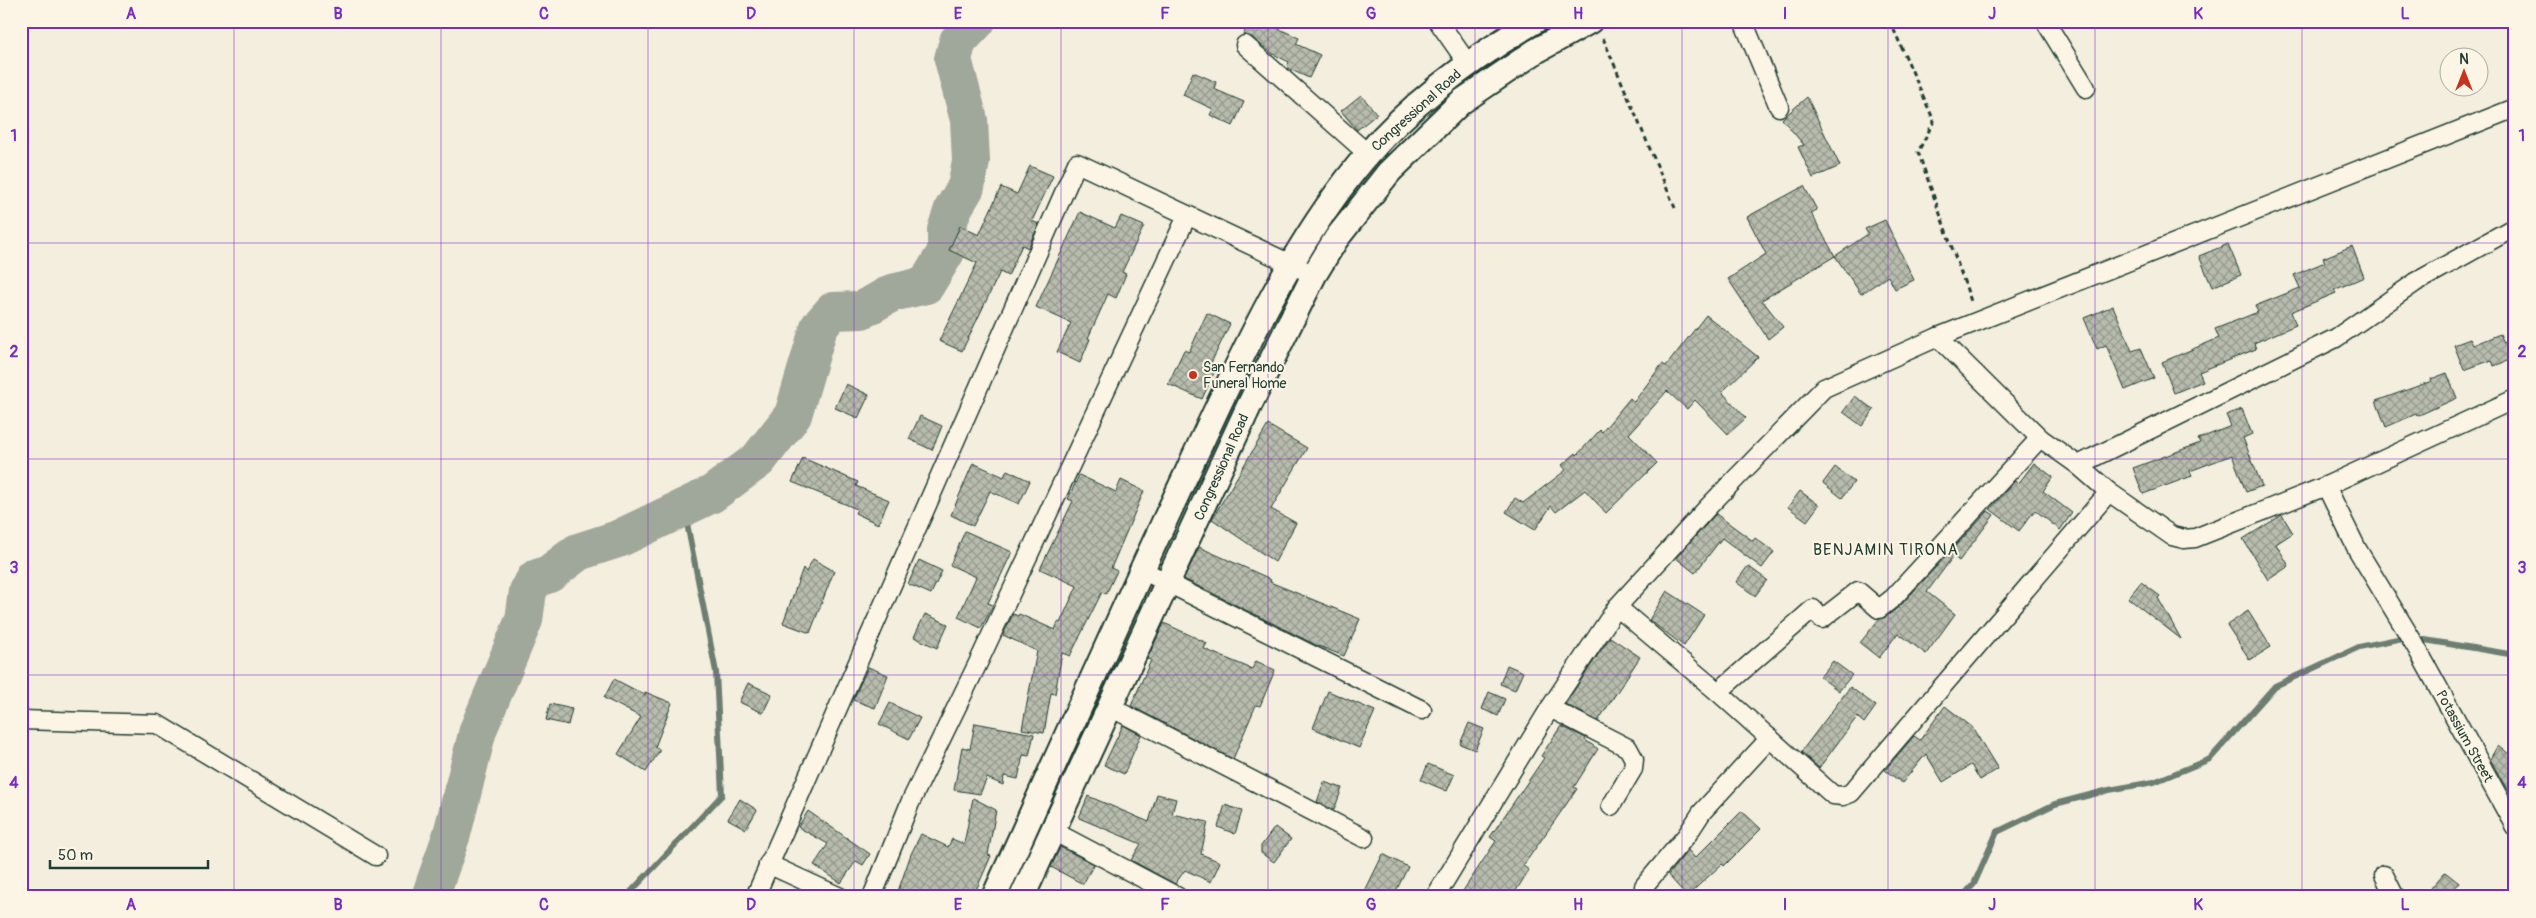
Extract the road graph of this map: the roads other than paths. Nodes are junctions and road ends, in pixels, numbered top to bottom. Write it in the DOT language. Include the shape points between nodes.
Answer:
graph roads {
  1 [pos="1438,21"];
  2 [pos="1535,21"];
  3 [pos="1743,21"];
  4 [pos="2046,21"];
  5 [pos="1594,26"];
  6 [pos="1245,45"];
  7 [pos="1468,64"];
  8 [pos="1443,84"];
  9 [pos="2086,88"];
  10 [pos="1461,102"];
  11 [pos="1779,107"];
  12 [pos="2515,108"];
  13 [pos="1368,154"];
  14 [pos="1187,216"];
  15 [pos="2515,227"];
  16 [pos="1292,262"];
  17 [pos="1314,275"];
  18 [pos="1938,337"];
  19 [pos="2515,399"];
  20 [pos="2040,438"];
  21 [pos="2078,465"];
  22 [pos="2326,486"];
  23 [pos="2109,492"];
  24 [pos="1142,570"];
  25 [pos="1168,583"];
  26 [pos="1616,607"];
  27 [pos="1718,692"];
  28 [pos="1110,707"];
  29 [pos="1550,708"];
  30 [pos="1422,710"];
  31 [pos="21,720"];
  32 [pos="1770,738"];
  33 [pos="1611,806"];
  34 [pos="2515,827"];
  35 [pos="1053,831"];
  36 [pos="1364,838"];
  37 [pos="376,856"];
  38 [pos="768,864"];
  39 [pos="2384,875"];
  40 [pos="1644,886"];
  41 [pos="755,897"];
  42 [pos="840,897"];
  43 [pos="872,897"];
  44 [pos="994,897"];
  45 [pos="1022,897"];
  46 [pos="1178,897"];
  47 [pos="1435,897"];
  48 [pos="2394,897"];
  1 -- 7 [label="street"];
  2 -- 7 [label="main road, Congressional Road"];
  3 -- 11 [label="street"];
  4 -- 9 [label="street"];
  5 -- 10 [label="main road, Congressional Road" via="1536,50"];
  6 -- 13 [label="street"];
  7 -- 8 [label="main road, Congressional Road"];
  8 -- 10 [label="main road"];
  8 -- 13 [label="main road, Congressional Road"];
  10 -- 17 [label="main road, Congressional Road" via="1388,172"];
  12 -- 18 [label="street"];
  13 -- 16 [label="main road, Congressional Road" via="1322,215"];
  14 -- 16 [label="street"];
  14 -- 38 [label="street" via="1077,163"];
  14 -- 43 [label="street" via="910,803"];
  15 -- 21 [label="street" via="2416,282 2336,338"];
  16 -- 17 [label="street"];
  16 -- 24 [label="main road, Congressional Road" via="1224,393"];
  17 -- 25 [label="main road, Congressional Road" via="1249,406"];
  18 -- 20 [label="street"];
  18 -- 26 [label="street" via="1824,388"];
  19 -- 22 [label="street"];
  20 -- 21 [label="street"];
  20 -- 27 [label="street" via="1893,598 1879,609 1858,591 1822,619 1813,609"];
  21 -- 23 [label="street"];
  22 -- 23 [label="street" via="2195,538 2184,539 2172,536"];
  22 -- 34 [label="street, Potassium Street" via="2357,549"];
  23 -- 32 [label="street" via="1851,792 1843,796 1833,795"];
  24 -- 25 [label="street"];
  24 -- 44 [label="main road, Congressional Road"];
  25 -- 28 [label="main road, Congressional Road"];
  25 -- 30 [label="street"];
  26 -- 27 [label="street"];
  26 -- 29 [label="street"];
  27 -- 32 [label="street"];
  28 -- 35 [label="main road, Congressional Road"];
  28 -- 36 [label="street"];
  29 -- 33 [label="street" via="1628,748 1634,759 1633,769"];
  29 -- 47 [label="street"];
  31 -- 37 [label="street" via="157,724"];
  32 -- 40 [label="street" via="1702,812"];
  35 -- 45 [label="main road, Congressional Road"];
  35 -- 46 [label="street"];
  38 -- 41 [label="street"];
  38 -- 42 [label="street"];
  39 -- 48 [label="street"];
}
